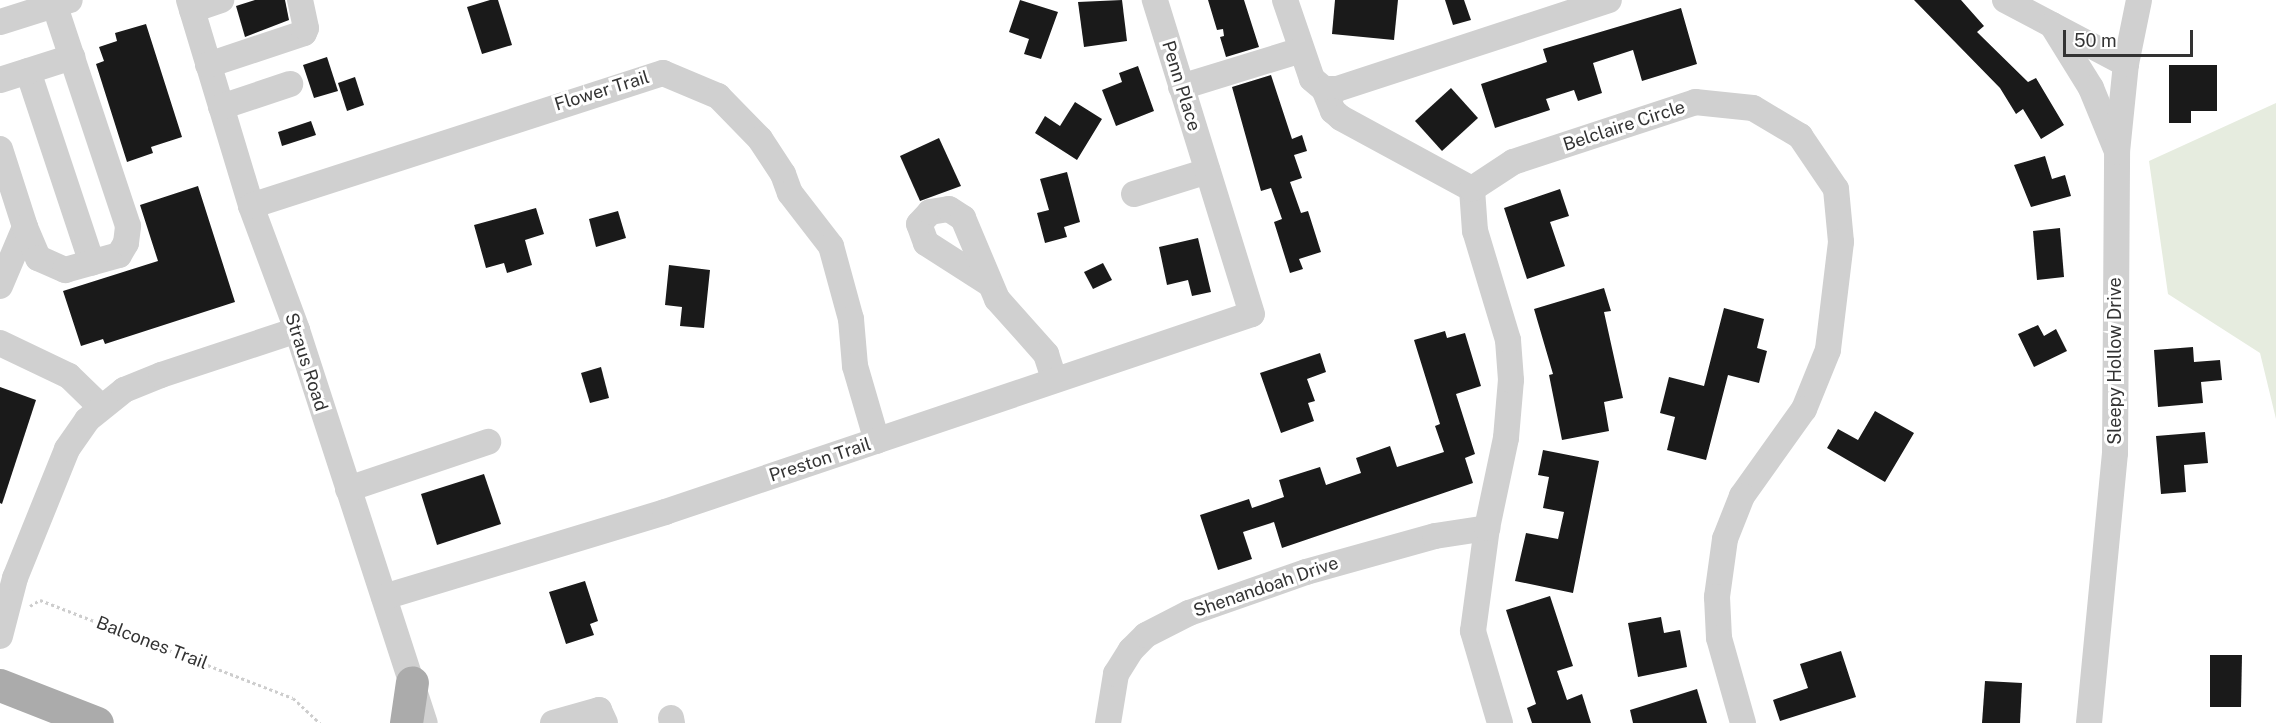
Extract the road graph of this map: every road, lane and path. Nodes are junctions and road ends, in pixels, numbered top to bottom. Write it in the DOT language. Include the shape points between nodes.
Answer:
graph roads {
  1 [pos="221,0"];
  2 [pos="300,0"];
  3 [pos="1155,0"];
  4 [pos="1285,0"];
  5 [pos="1609,0"];
  6 [pos="2005,0"];
  7 [pos="2139,0"];
  8 [pos="59,2"];
  9 [pos="191,5"];
  10 [pos="0,22"];
  11 [pos="2052,25"];
  12 [pos="1300,50"];
  13 [pos="72,57"];
  14 [pos="2126,64"];
  15 [pos="208,65"];
  16 [pos="28,71"];
  17 [pos="0,80"];
  18 [pos="290,84"];
  19 [pos="1181,87"];
  20 [pos="1323,88"];
  21 [pos="221,107"];
  22 [pos="0,149"];
  23 [pos="2117,152"];
  24 [pos="1208,171"];
  25 [pos="1473,189"];
  26 [pos="1134,194"];
  27 [pos="251,206"];
  28 [pos="25,227"];
  29 [pos="92,263"];
  30 [pos="990,284"];
  31 [pos="0,286"];
  32 [pos="1252,314"];
  33 [pos="297,330"];
  34 [pos="0,343"];
  35 [pos="1054,379"];
  36 [pos="101,407"];
  37 [pos="877,441"];
  38 [pos="488,442"];
  39 [pos="348,489"];
  40 [pos="1487,528"];
  41 [pos="8,585"];
  42 [pos="384,597"];
  43 [pos="24,611"];
  44 [pos="0,636"];
  45 [pos="412,682"];
  46 [pos="0,685"];
  47 [pos="97,723"];
  48 [pos="320,723"];
  49 [pos="406,723"];
  50 [pos="425,723"];
  51 [pos="553,723"];
  52 [pos="605,723"];
  53 [pos="1108,723"];
  54 [pos="1500,723"];
  55 [pos="1743,723"];
  56 [pos="2089,723"];
  1 -- 9 [label="street"];
  2 -- 15 [label="street" via="304,33"];
  3 -- 19 [label="street, Penn Place"];
  4 -- 12 [label="street"];
  5 -- 20 [label="street" via="1337,89"];
  6 -- 11 [label="street"];
  7 -- 14 [label="street, Sleepy Hollow Drive"];
  8 -- 10 [label="street"];
  8 -- 13 [label="street"];
  9 -- 15 [label="street, Straus Road"];
  11 -- 14 [label="street"];
  11 -- 23 [label="street" via="2091,88"];
  12 -- 19 [label="street"];
  12 -- 20 [label="street" via="1312,79"];
  13 -- 16 [label="street"];
  13 -- 29 [label="street" via="128,226 126,243 119,255"];
  14 -- 23 [label="street, Sleepy Hollow Drive"];
  15 -- 21 [label="street, Straus Road"];
  16 -- 17 [label="street"];
  16 -- 29 [label="street"];
  18 -- 21 [label="street"];
  19 -- 24 [label="street, Penn Place"];
  20 -- 25 [label="street" via="1333,111 1341,118"];
  21 -- 27 [label="street, Straus Road"];
  22 -- 28 [label="street"];
  23 -- 56 [label="street, Sleepy Hollow Drive" via="2115,453"];
  24 -- 26 [label="street"];
  24 -- 32 [label="street, Penn Place"];
  25 -- 40 [label="street" via="1475,231 1508,340 1511,380 1506,438"];
  25 -- 55 [label="street, Belclaire Circle" via="1513,162 1695,102 1753,108 1800,136 1836,189 1841,242 1828,350 1804,409 1742,496 1725,539 1717,597 1719,638"];
  27 -- 33 [label="street, Straus Road"];
  27 -- 37 [label="street, Flower Trail" via="663,73 718,96 760,139 783,174 790,194 831,246 851,319 855,366"];
  28 -- 29 [label="street" via="38,258 65,270"];
  28 -- 31 [label="street"];
  30 -- 35 [label="street" via="1013,321 1046,354"];
  32 -- 35 [label="street, Preston Trail"];
  33 -- 36 [label="street" via="161,375 124,390"];
  33 -- 39 [label="street, Straus Road"];
  34 -- 36 [label="street" via="69,376"];
  35 -- 37 [label="street, Preston Trail"];
  36 -- 41 [label="street" via="67,449"];
  37 -- 42 [label="street, Preston Trail" via="665,512"];
  38 -- 39 [label="street"];
  39 -- 42 [label="street, Straus Road"];
  40 -- 53 [label="street, Shenandoah Drive" via="1435,536 1306,572 1189,613 1146,635 1116,674"];
  40 -- 54 [label="street" via="1473,631"];
  41 -- 44 [label="street"];
  42 -- 45 [label="street, Straus Road"];
  43 -- 48 [label="path, Balcones Trail" via="40,600 293,698"];
  45 -- 49 [label="main road"];
  45 -- 50 [label="street, Straus Road"];
  46 -- 47 [label="main road"];
  51 -- 52 [label="street" via="599,710"];
}
